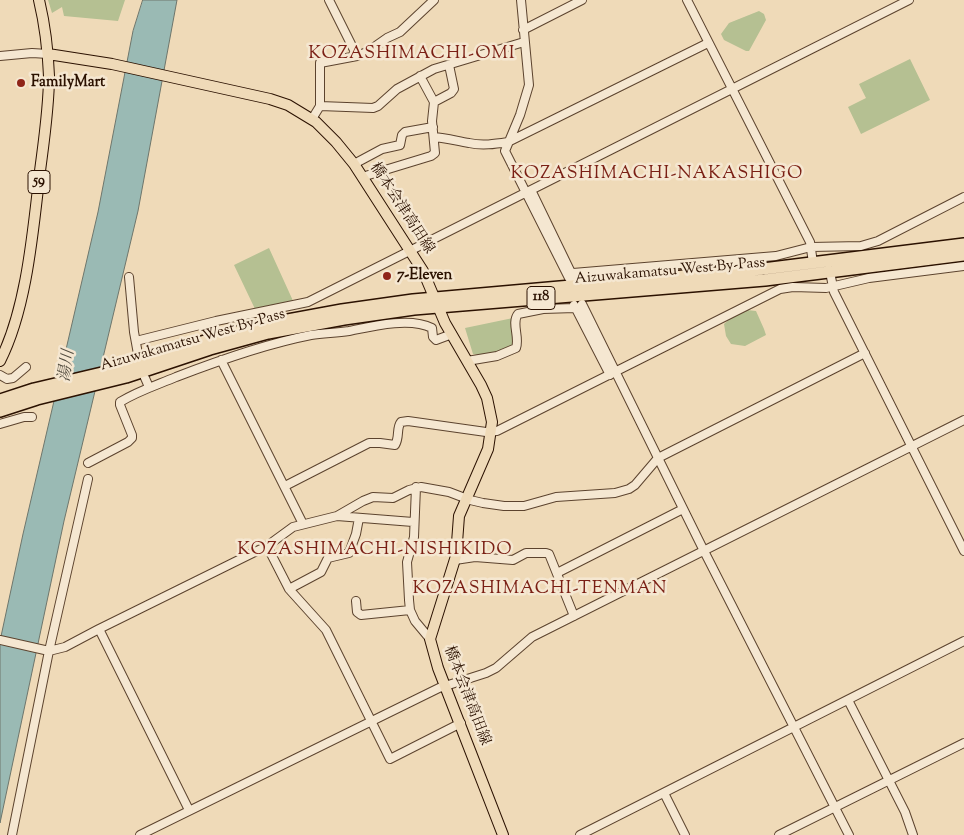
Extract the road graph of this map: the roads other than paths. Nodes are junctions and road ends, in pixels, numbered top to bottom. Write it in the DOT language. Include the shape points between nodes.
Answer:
graph roads {
  1 [pos="39,0"];
  2 [pos="329,0"];
  3 [pos="434,0"];
  4 [pos="521,0"];
  5 [pos="582,0"];
  6 [pos="687,0"];
  7 [pos="909,0"];
  8 [pos="523,30"];
  9 [pos="524,42"];
  10 [pos="708,42"];
  11 [pos="48,54"];
  12 [pos="0,56"];
  13 [pos="356,56"];
  14 [pos="450,64"];
  15 [pos="420,76"];
  16 [pos="731,88"];
  17 [pos="434,102"];
  18 [pos="320,106"];
  19 [pos="312,119"];
  20 [pos="433,128"];
  21 [pos="434,137"];
  22 [pos="508,142"];
  23 [pos="354,164"];
  24 [pos="362,177"];
  25 [pos="528,192"];
  26 [pos="964,197"];
  27 [pos="964,244"];
  28 [pos="811,247"];
  29 [pos="410,252"];
  30 [pos="964,255"];
  31 [pos="813,263"];
  32 [pos="964,266"];
  33 [pos="830,272"];
  34 [pos="129,277"];
  35 [pos="573,279"];
  36 [pos="832,287"];
  37 [pos="571,296"];
  38 [pos="436,303"];
  39 [pos="578,306"];
  40 [pos="452,334"];
  41 [pos="136,341"];
  42 [pos="865,353"];
  43 [pos="138,354"];
  44 [pos="221,360"];
  45 [pos="0,361"];
  46 [pos="467,361"];
  47 [pos="26,368"];
  48 [pos="613,373"];
  49 [pos="0,375"];
  50 [pos="145,378"];
  51 [pos="149,387"];
  52 [pos="1,402"];
  53 [pos="32,417"];
  54 [pos="964,420"];
  55 [pos="0,424"];
  56 [pos="491,432"];
  57 [pos="912,447"];
  58 [pos="658,458"];
  59 [pos="88,462"];
  60 [pos="88,479"];
  61 [pos="285,486"];
  62 [pos="416,487"];
  63 [pos="466,499"];
  64 [pos="683,509"];
  65 [pos="337,516"];
  66 [pos="358,518"];
  67 [pos="413,522"];
  68 [pos="303,524"];
  69 [pos="267,546"];
  70 [pos="704,551"];
  71 [pos="964,551"];
  72 [pos="455,560"];
  73 [pos="557,573"];
  74 [pos="289,589"];
  75 [pos="356,601"];
  76 [pos="410,610"];
  77 [pos="574,616"];
  78 [pos="99,628"];
  79 [pos="430,639"];
  80 [pos="0,640"];
  81 [pos="964,641"];
  82 [pos="50,651"];
  83 [pos="446,686"];
  84 [pos="848,700"];
  85 [pos="371,722"];
  86 [pos="461,724"];
  87 [pos="793,728"];
  88 [pos="964,743"];
  89 [pos="889,780"];
  90 [pos="664,793"];
  91 [pos="834,807"];
  92 [pos="189,810"];
  93 [pos="12,835"];
  94 [pos="140,835"];
  95 [pos="503,835"];
  96 [pos="580,835"];
  97 [pos="685,835"];
  98 [pos="779,835"];
  99 [pos="849,835"];
  100 [pos="913,835"];
  1 -- 11 [label="main road, 59"];
  2 -- 13 [label="street"];
  3 -- 13 [label="street" via="400,32"];
  4 -- 8 [label="street"];
  5 -- 8 [label="street"];
  6 -- 10 [label="street"];
  7 -- 16 [label="street"];
  8 -- 9 [label="street"];
  9 -- 14 [label="street"];
  9 -- 22 [label="street" via="529,85"];
  10 -- 16 [label="street"];
  10 -- 22 [label="street"];
  11 -- 12 [label="street"];
  11 -- 19 [label="main road, 橋本会津高田線" via="112,64 270,99"];
  11 -- 45 [label="main road, 59" via="48,100 30,253 11,334"];
  13 -- 18 [label="street" via="320,63"];
  14 -- 15 [label="street"];
  14 -- 17 [label="street" via="454,89"];
  15 -- 17 [label="street"];
  15 -- 18 [label="street" via="396,89 373,108"];
  16 -- 25 [label="street"];
  16 -- 28 [label="street"];
  17 -- 20 [label="street"];
  18 -- 19 [label="street"];
  19 -- 23 [label="main road, 橋本会津高田線"];
  20 -- 21 [label="street"];
  20 -- 23 [label="street" via="405,132 400,145 382,149"];
  21 -- 22 [label="street" via="492,145"];
  21 -- 24 [label="street" via="436,149 433,155"];
  22 -- 25 [label="street" via="505,151"];
  23 -- 24 [label="main road, 橋本会津高田線"];
  24 -- 29 [label="main road, 橋本会津高田線"];
  25 -- 29 [label="street"];
  25 -- 35 [label="street"];
  26 -- 28 [label="street" via="878,241 857,246"];
  27 -- 31 [label="highway, Aizuwakamatsu West By-Pass / 118"];
  28 -- 31 [label="street"];
  28 -- 35 [label="street" via="776,256"];
  29 -- 38 [label="main road, 橋本会津高田線" via="423,271"];
  29 -- 41 [label="street" via="306,303"];
  30 -- 33 [label="highway, Aizuwakamatsu West By-Pass / 118"];
  31 -- 35 [label="highway, Aizuwakamatsu West By-Pass / 118"];
  32 -- 36 [label="street" via="869,278"];
  33 -- 36 [label="street"];
  33 -- 37 [label="highway, Aizuwakamatsu West By-Pass / 118"];
  34 -- 41 [label="street"];
  35 -- 38 [label="highway, Aizuwakamatsu West By-Pass / 118"];
  36 -- 42 [label="street"];
  36 -- 48 [label="street" via="780,289"];
  37 -- 38 [label="highway, Aizuwakamatsu West By-Pass / 118"];
  37 -- 39 [label="street"];
  38 -- 40 [label="main road, 橋本会津高田線"];
  38 -- 52 [label="highway, Aizuwakamatsu West By-Pass / 118" via="268,333"];
  39 -- 46 [label="street" via="518,314 515,321 516,348 497,356"];
  39 -- 48 [label="street"];
  40 -- 44 [label="street" via="436,340 431,327 415,322 365,327 281,342"];
  40 -- 46 [label="main road, 橋本会津高田線"];
  41 -- 43 [label="street"];
  42 -- 57 [label="street"];
  42 -- 58 [label="street"];
  44 -- 51 [label="street"];
  44 -- 61 [label="street"];
  46 -- 56 [label="main road, 橋本会津高田線" via="487,398"];
  47 -- 49 [label="street" via="14,378 6,379"];
  48 -- 56 [label="street"];
  48 -- 58 [label="street"];
  50 -- 51 [label="street"];
  51 -- 59 [label="street" via="120,402 132,438"];
  53 -- 55 [label="street"];
  54 -- 57 [label="street"];
  56 -- 61 [label="street" via="402,422 395,445 369,443"];
  56 -- 63 [label="main road, 橋本会津高田線" via="483,462"];
  57 -- 70 [label="street"];
  57 -- 71 [label="street"];
  58 -- 63 [label="street" via="636,485 615,493 556,497 524,506"];
  58 -- 64 [label="street"];
  60 -- 82 [label="street"];
  61 -- 68 [label="street"];
  62 -- 63 [label="street" via="444,490"];
  62 -- 65 [label="street" via="393,498 367,499"];
  62 -- 67 [label="street"];
  63 -- 72 [label="main road, 橋本会津高田線" via="458,522"];
  64 -- 70 [label="street"];
  64 -- 73 [label="street"];
  65 -- 66 [label="street"];
  65 -- 68 [label="street"];
  66 -- 67 [label="street"];
  66 -- 74 [label="street" via="349,552 328,558 321,572"];
  67 -- 76 [label="street" via="412,545 406,562"];
  68 -- 69 [label="street" via="293,527"];
  69 -- 74 [label="street"];
  69 -- 78 [label="street"];
  70 -- 77 [label="street"];
  70 -- 87 [label="street"];
  72 -- 73 [label="street" via="475,557 516,560 526,553 546,552 550,554"];
  72 -- 79 [label="main road, 橋本会津高田線"];
  73 -- 77 [label="street"];
  74 -- 85 [label="street" via="326,630"];
  75 -- 76 [label="street" via="357,612 361,616"];
  76 -- 79 [label="street" via="415,622"];
  77 -- 83 [label="street" via="532,637 504,663"];
  78 -- 82 [label="street" via="65,647"];
  78 -- 92 [label="street"];
  79 -- 83 [label="main road, 橋本会津高田線"];
  80 -- 82 [label="street"];
  81 -- 84 [label="street"];
  82 -- 93 [label="street"];
  83 -- 85 [label="street"];
  83 -- 86 [label="main road, 橋本会津高田線"];
  84 -- 87 [label="street"];
  84 -- 89 [label="street"];
  85 -- 86 [label="street" via="390,759"];
  85 -- 92 [label="street"];
  86 -- 95 [label="main road, 橋本会津高田線"];
  87 -- 90 [label="street"];
  87 -- 91 [label="street"];
  88 -- 89 [label="street"];
  89 -- 91 [label="street"];
  89 -- 100 [label="street"];
  90 -- 96 [label="street"];
  90 -- 97 [label="street"];
  91 -- 98 [label="street"];
  91 -- 99 [label="street"];
  92 -- 94 [label="street"];
}
